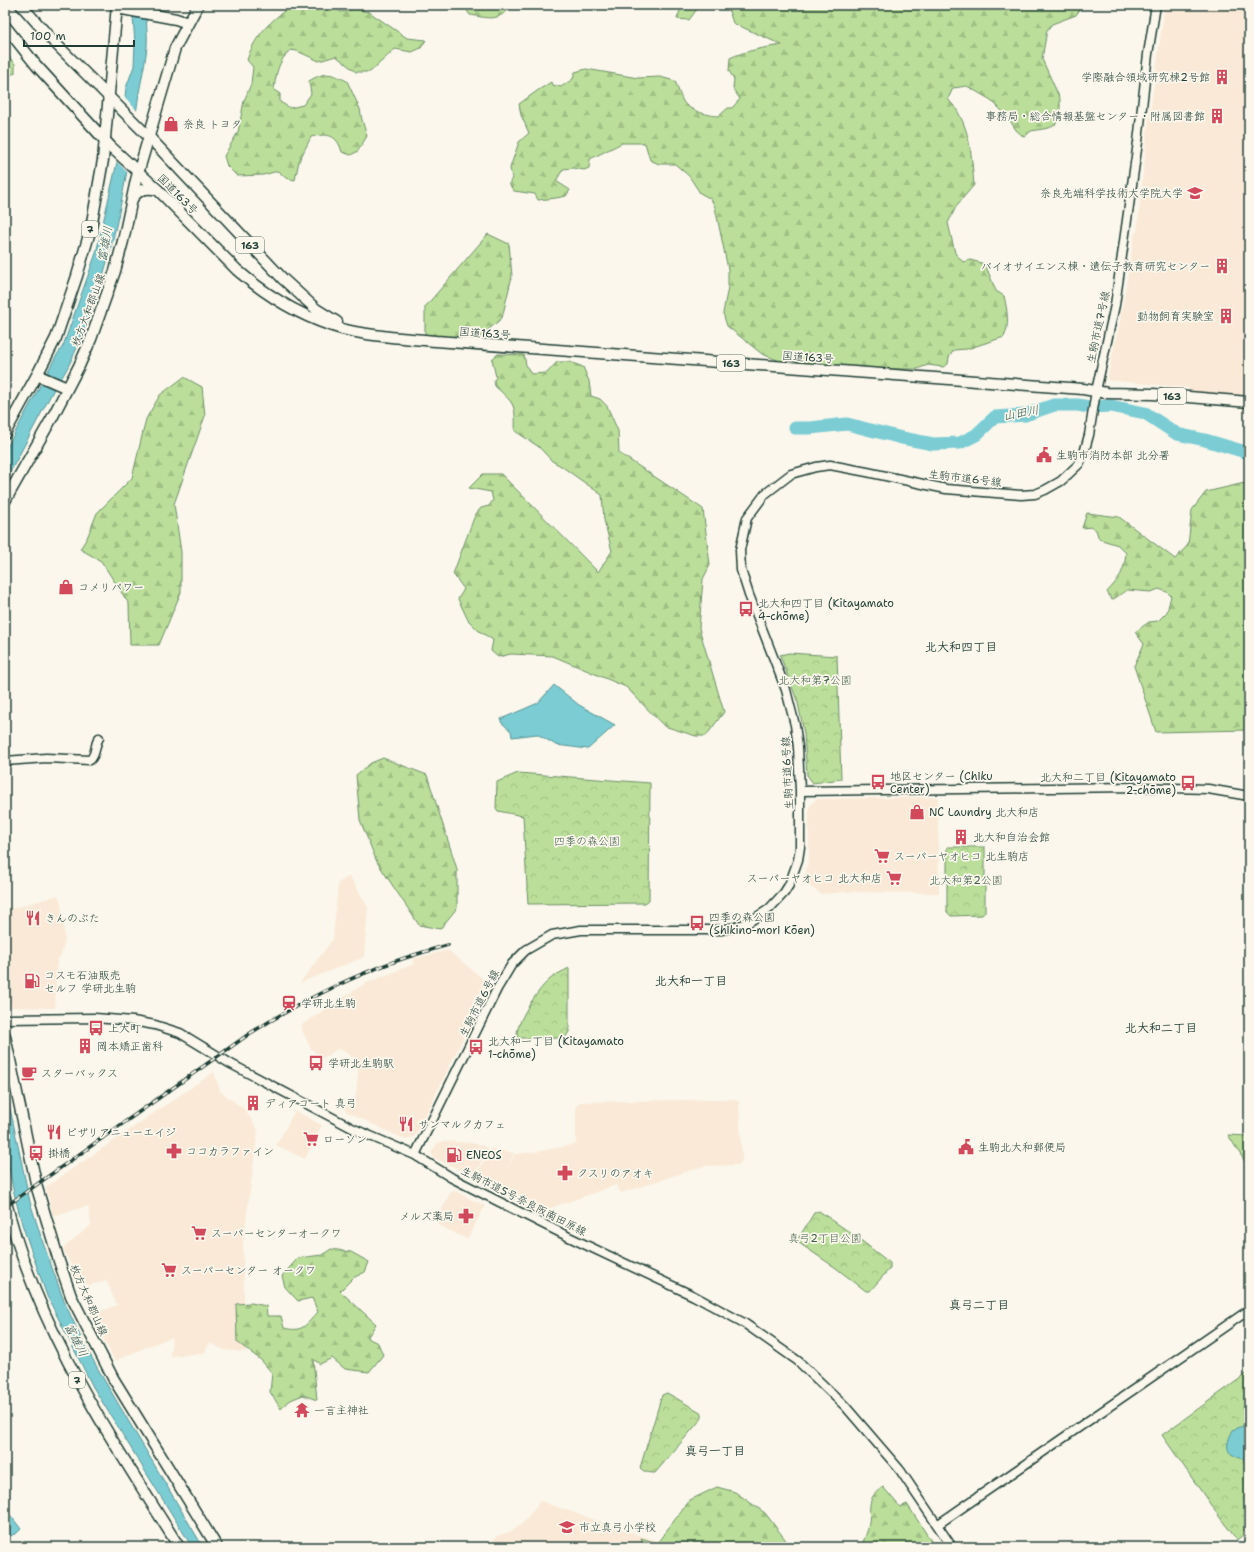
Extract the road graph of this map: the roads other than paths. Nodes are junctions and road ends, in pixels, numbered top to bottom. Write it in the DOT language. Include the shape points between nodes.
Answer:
graph roads {
  1 [pos="22,5"];
  2 [pos="198,5"];
  3 [pos="1156,5"];
  4 [pos="117,7"];
  5 [pos="188,23"];
  6 [pos="5,26"];
  7 [pos="112,72"];
  8 [pos="89,79"];
  9 [pos="109,98"];
  10 [pos="149,137"];
  11 [pos="108,143"];
  12 [pos="135,169"];
  13 [pos="158,190"];
  14 [pos="132,199"];
  15 [pos="366,333"];
  16 [pos="37,375"];
  17 [pos="67,388"];
  18 [pos="1096,391"];
  19 [pos="1249,402"];
  20 [pos="5,433"];
  21 [pos="5,501"];
  22 [pos="99,738"];
  23 [pos="5,761"];
  24 [pos="800,791"];
  25 [pos="1249,796"];
  26 [pos="5,1019"];
  27 [pos="5,1036"];
  28 [pos="415,1155"];
  29 [pos="5,1198"];
  30 [pos="1249,1310"];
  31 [pos="937,1525"];
  32 [pos="179,1547"];
  33 [pos="217,1547"];
  34 [pos="952,1547"];
  1 -- 8 [label="main road, 国道163号 / 163"];
  2 -- 5 [label="main road, 枚方大和郡山線"];
  3 -- 18 [label="street, 生駒市道7号線" via="1115,305"];
  4 -- 5 [label="main road, 枚方大和郡山線 / 7"];
  4 -- 7 [label="main road, 枚方大和郡山線 / 7"];
  5 -- 10 [label="main road, 枚方大和郡山線" via="175,48"];
  6 -- 11 [label="main road, 国道163号 / 163" via="36,66"];
  7 -- 8 [label="main road" via="102,80"];
  7 -- 9 [label="main road, 枚方大和郡山線 / 7"];
  8 -- 9 [label="main road, 国道163号 / 163"];
  9 -- 10 [label="main road, 国道163号 / 163"];
  9 -- 11 [label="main road, 枚方大和郡山線 / 7"];
  10 -- 12 [label="main road, 枚方大和郡山線"];
  10 -- 15 [label="main road, 国道163号 / 163" via="301,296 329,318"];
  11 -- 12 [label="main road, 国道163号 / 163"];
  11 -- 16 [label="main road, 枚方大和郡山線 / 7" via="79,269 56,338"];
  12 -- 13 [label="main road, 国道163号 / 163"];
  12 -- 14 [label="main road, 枚方大和郡山線"];
  13 -- 14 [label="main road" via="143,189"];
  13 -- 15 [label="main road, 国道163号 / 163" via="250,281 303,314 334,326"];
  14 -- 17 [label="main road, 枚方大和郡山線" via="123,241 99,318"];
  15 -- 18 [label="main road, 国道163号 / 163" via="436,341"];
  16 -- 17 [label="main road"];
  16 -- 20 [label="main road, 枚方大和郡山線 / 7"];
  17 -- 21 [label="main road, 枚方大和郡山線"];
  18 -- 19 [label="main road, 国道163号 / 163"];
  18 -- 24 [label="street, 生駒市道6号線" via="1089,435 1078,464 1061,481 1035,494 1005,495 946,490 830,465 791,474 776,484 747,518 740,550 741,570 791,706 798,747"];
  22 -- 23 [label="street" via="94,757 90,760 46,758"];
  24 -- 25 [label="street" via="1136,787 1208,789"];
  24 -- 28 [label="street, 生駒市道6号線" via="800,847 794,874 784,893 769,909 749,922 721,930 576,930 552,935 526,950 512,964 497,989"];
  26 -- 28 [label="street, 生駒市道5号奈良阪南田原線" via="133,1020 180,1033 354,1129"];
  27 -- 33 [label="main road, 枚方大和郡山線" via="37,1188 71,1296 113,1378"];
  28 -- 31 [label="street, 生駒市道5号奈良阪南田原線" via="452,1178 744,1323 772,1342 798,1361 845,1406 900,1470"];
  29 -- 32 [label="main road, 7" via="26,1268 64,1356 95,1412"];
  30 -- 31 [label="street"];
  31 -- 34 [label="street, 生駒市道5号奈良阪南田原線"];
}
